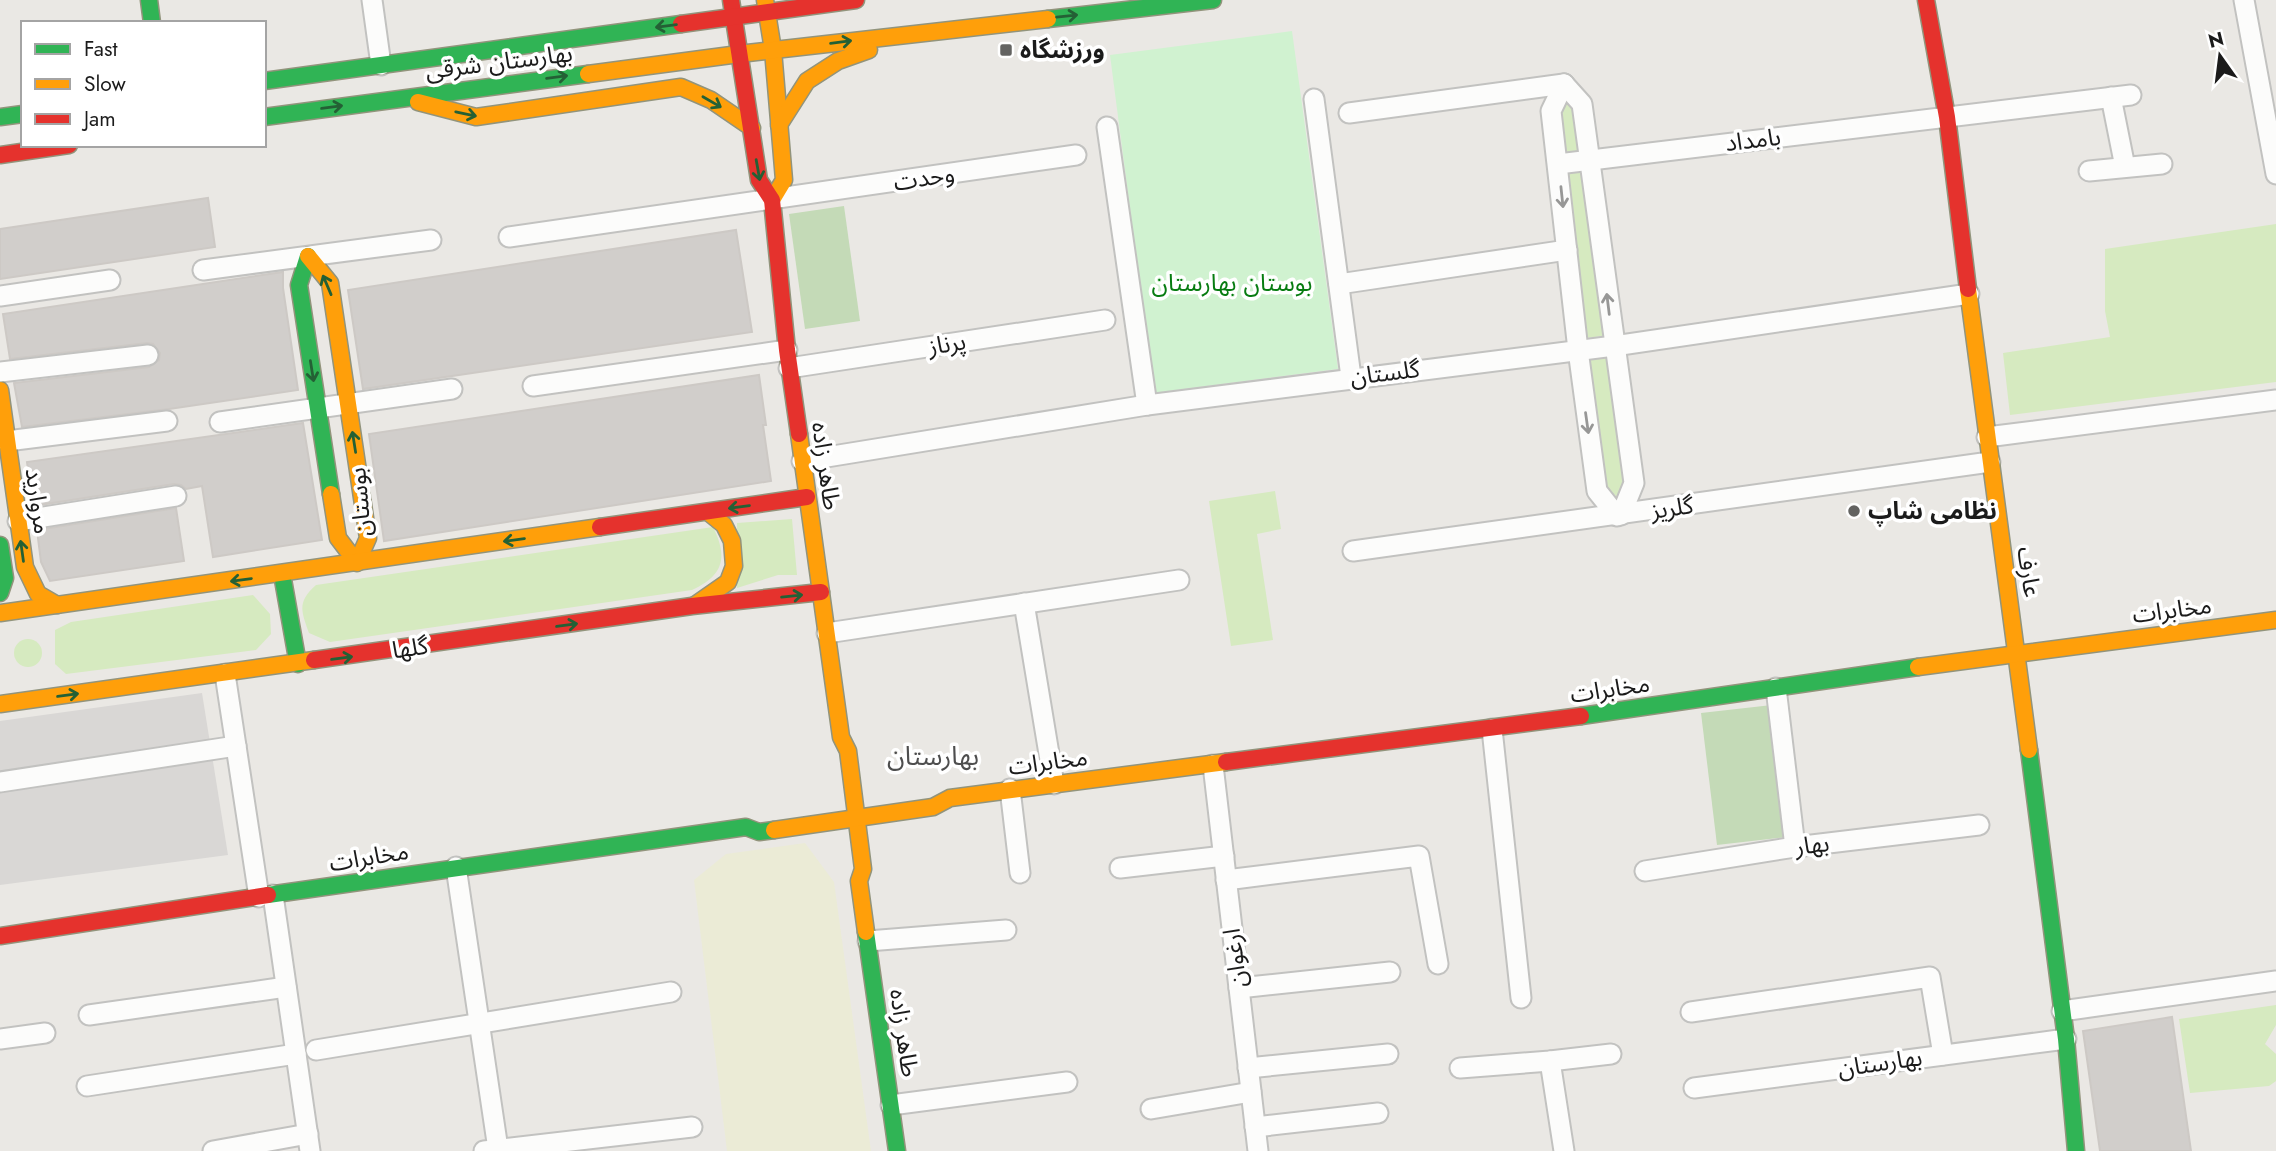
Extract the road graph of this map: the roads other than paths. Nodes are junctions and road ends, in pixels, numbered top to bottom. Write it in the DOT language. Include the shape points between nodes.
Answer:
graph roads {
  1 [pos="372,0"];
  2 [pos="856,0"];
  3 [pos="1213,0"];
  4 [pos="1926,0"];
  5 [pos="2244,0"];
  6 [pos="766,6"];
  7 [pos="732,8"];
  8 [pos="913,34"];
  9 [pos="773,50"];
  10 [pos="739,54"];
  11 [pos="381,65"];
  12 [pos="266,81"];
  13 [pos="1564,84"];
  14 [pos="2131,95"];
  15 [pos="2111,97"];
  16 [pos="400,98"];
  17 [pos="1314,99"];
  18 [pos="1349,113"];
  19 [pos="21,114"];
  20 [pos="0,117"];
  21 [pos="266,117"];
  22 [pos="1947,117"];
  23 [pos="779,125"];
  24 [pos="1107,127"];
  25 [pos="752,128"];
  26 [pos="55,147"];
  27 [pos="0,155"];
  28 [pos="1076,155"];
  29 [pos="1590,160"];
  30 [pos="1558,164"];
  31 [pos="2162,164"];
  32 [pos="2125,167"];
  33 [pos="2089,171"];
  34 [pos="2276,174"];
  35 [pos="772,200"];
  36 [pos="509,237"];
  37 [pos="431,240"];
  38 [pos="1567,250"];
  39 [pos="308,256"];
  40 [pos="203,270"];
  41 [pos="110,280"];
  42 [pos="1339,284"];
  43 [pos="1969,295"];
  44 [pos="0,296"];
  45 [pos="335,319"];
  46 [pos="1105,320"];
  47 [pos="305,324"];
  48 [pos="1614,346"];
  49 [pos="1578,350"];
  50 [pos="148,355"];
  51 [pos="788,359"];
  52 [pos="0,372"];
  53 [pos="1351,377"];
  54 [pos="533,386"];
  55 [pos="452,389"];
  56 [pos="0,390"];
  57 [pos="2276,400"];
  58 [pos="348,405"];
  59 [pos="1147,405"];
  60 [pos="318,409"];
  61 [pos="167,421"];
  62 [pos="220,422"];
  63 [pos="1987,437"];
  64 [pos="7,441"];
  65 [pos="802,461"];
  66 [pos="1990,461"];
  67 [pos="176,496"];
  68 [pos="807,497"];
  69 [pos="708,512"];
  70 [pos="1619,515"];
  71 [pos="18,521"];
  72 [pos="0,545"];
  73 [pos="1353,551"];
  74 [pos="357,563"];
  75 [pos="282,574"];
  76 [pos="1180,580"];
  77 [pos="821,592"];
  78 [pos="0,593"];
  79 [pos="1024,603"];
  80 [pos="57,605"];
  81 [pos="692,607"];
  82 [pos="0,613"];
  83 [pos="2276,620"];
  84 [pos="827,633"];
  85 [pos="2017,652"];
  86 [pos="298,664"];
  87 [pos="225,674"];
  88 [pos="1776,688"];
  89 [pos="0,704"];
  90 [pos="1492,729"];
  91 [pos="236,746"];
  92 [pos="1213,765"];
  93 [pos="0,782"];
  94 [pos="1054,783"];
  95 [pos="1010,789"];
  96 [pos="848,812"];
  97 [pos="1979,825"];
  98 [pos="1795,847"];
  99 [pos="1224,856"];
  100 [pos="456,867"];
  101 [pos="1120,868"];
  102 [pos="1645,871"];
  103 [pos="1020,873"];
  104 [pos="1226,880"];
  105 [pos="266,896"];
  106 [pos="1006,930"];
  107 [pos="0,936"];
  108 [pos="868,941"];
  109 [pos="1438,964"];
  110 [pos="1390,972"];
  111 [pos="2276,981"];
  112 [pos="286,987"];
  113 [pos="1239,988"];
  114 [pos="671,992"];
  115 [pos="1521,998"];
  116 [pos="2062,1011"];
  117 [pos="1691,1012"];
  118 [pos="89,1015"];
  119 [pos="479,1023"];
  120 [pos="45,1033"];
  121 [pos="0,1039"];
  122 [pos="2066,1039"];
  123 [pos="316,1051"];
  124 [pos="296,1054"];
  125 [pos="1611,1054"];
  126 [pos="1388,1055"];
  127 [pos="1943,1055"];
  128 [pos="1550,1061"];
  129 [pos="1248,1068"];
  130 [pos="1460,1068"];
  131 [pos="1067,1082"];
  132 [pos="87,1086"];
  133 [pos="1694,1088"];
  134 [pos="1251,1092"];
  135 [pos="891,1105"];
  136 [pos="1152,1110"];
  137 [pos="1378,1113"];
  138 [pos="692,1127"];
  139 [pos="1255,1127"];
  140 [pos="309,1142"];
  141 [pos="491,1150"];
  142 [pos="213,1151"];
  143 [pos="897,1151"];
  144 [pos="1258,1151"];
  145 [pos="1564,1151"];
  146 [pos="2076,1151"];
  1 -- 11 [label="street"];
  2 -- 6 [label="street"];
  8 -- 3 [label="street, one-way"];
  4 -- 22 [label="street, عارف"];
  5 -- 34 [label="street"];
  6 -- 7 [label="street"];
  6 -- 9 [label="street, طاهر زاده"];
  7 -- 10 [label="street, طاهر زاده"];
  7 -- 11 [label="street, بهارستان شرقی, one-way"];
  9 -- 8 [label="street, one-way"];
  8 -- 23 [label="street" via="838,61 807,81"];
  9 -- 10 [label="street"];
  9 -- 23 [label="street, طاهر زاده"];
  16 -- 10 [label="street, بهارستان شرقی, one-way"];
  10 -- 25 [label="street, طاهر زاده"];
  11 -- 12 [label="street, بهارستان شرقی"];
  13 -- 18 [label="street"];
  13 -- 29 [label="street" via="1581,104"];
  13 -- 30 [label="street" via="1551,111"];
  14 -- 15 [label="street, بامداد"];
  15 -- 22 [label="street, بامداد"];
  15 -- 32 [label="street"];
  21 -- 16 [label="street, بهارستان شرقی, one-way"];
  16 -- 25 [label="street, one-way" via="476,117 681,87 711,100"];
  17 -- 42 [label="street"];
  19 -- 20 [label="street"];
  22 -- 29 [label="street, بامداد"];
  22 -- 43 [label="street, عارف"];
  23 -- 35 [label="street, طاهر زاده" via="784,180"];
  24 -- 59 [label="street"];
  25 -- 35 [label="street, طاهر زاده, one-way" via="758,180"];
  26 -- 27 [label="street"];
  28 -- 35 [label="street, وحدت"];
  29 -- 30 [label="street, بامداد"];
  48 -- 29 [label="street, one-way"];
  30 -- 38 [label="street, one-way"];
  31 -- 32 [label="street"];
  32 -- 33 [label="street"];
  35 -- 36 [label="street, وحدت"];
  35 -- 51 [label="street, طاهر زاده"];
  37 -- 39 [label="street"];
  38 -- 42 [label="street"];
  38 -- 49 [label="street"];
  39 -- 40 [label="street"];
  45 -- 39 [label="street, بوستان, one-way" via="330,283"];
  39 -- 47 [label="street, بوستان" via="299,285"];
  41 -- 44 [label="street"];
  42 -- 53 [label="street"];
  43 -- 48 [label="street, گلستان"];
  43 -- 63 [label="street, عارف"];
  45 -- 47 [label="street"];
  45 -- 58 [label="street, بوستان"];
  46 -- 51 [label="street, پرناز"];
  47 -- 60 [label="street, بوستان, one-way"];
  48 -- 49 [label="street, گلستان"];
  48 -- 70 [label="street" via="1634,482"];
  49 -- 53 [label="street, گلستان"];
  49 -- 70 [label="street, one-way" via="1597,491"];
  50 -- 52 [label="street"];
  51 -- 54 [label="street, پرناز"];
  51 -- 65 [label="street, طاهر زاده"];
  53 -- 59 [label="street, گلستان"];
  55 -- 58 [label="street"];
  56 -- 64 [label="street, مروارید"];
  57 -- 63 [label="street"];
  58 -- 60 [label="street"];
  74 -- 58 [label="street, بوستان, one-way" via="368,538"];
  59 -- 65 [label="street, گلستان"];
  60 -- 62 [label="street"];
  60 -- 74 [label="street, بوستان" via="338,538"];
  61 -- 64 [label="street"];
  63 -- 66 [label="street, عارف"];
  64 -- 71 [label="street, مروارید"];
  65 -- 68 [label="street, طاهر زاده"];
  66 -- 70 [label="street, گلریز"];
  66 -- 85 [label="street, عارف"];
  67 -- 71 [label="street"];
  68 -- 69 [label="street, one-way"];
  68 -- 77 [label="street, طاهر زاده"];
  69 -- 74 [label="street, one-way"];
  69 -- 81 [label="street" via="724,525 732,541 734,566 728,582"];
  70 -- 73 [label="street, گلریز"];
  80 -- 71 [label="street, مروارید, one-way" via="38,594 24,568"];
  72 -- 78 [label="street, مروارید" via="5,578"];
  74 -- 75 [label="street"];
  75 -- 80 [label="street, one-way"];
  75 -- 86 [label="street"];
  76 -- 79 [label="street"];
  81 -- 77 [label="street, گلها, one-way"];
  77 -- 84 [label="street, طاهر زاده"];
  79 -- 84 [label="street"];
  79 -- 94 [label="street"];
  80 -- 82 [label="street"];
  86 -- 81 [label="street, گلها, one-way"];
  83 -- 85 [label="street, مخابرات"];
  84 -- 96 [label="street, طاهر زاده" via="841,737 836,751"];
  85 -- 88 [label="street, مخابرات"];
  85 -- 116 [label="street, عارف"];
  86 -- 87 [label="street, گلها"];
  89 -- 87 [label="street, گلها, one-way"];
  87 -- 91 [label="street"];
  88 -- 90 [label="street, مخابرات"];
  88 -- 98 [label="street"];
  90 -- 92 [label="street, مخابرات"];
  90 -- 115 [label="street"];
  91 -- 93 [label="street"];
  91 -- 105 [label="street"];
  92 -- 94 [label="street, مخابرات"];
  92 -- 99 [label="street, ارغوان"];
  94 -- 95 [label="street, مخابرات"];
  95 -- 96 [label="street, مخابرات" via="950,798 933,807"];
  95 -- 103 [label="street"];
  96 -- 100 [label="street, مخابرات" via="756,819 746,827"];
  96 -- 108 [label="street, طاهر زاده" via="851,872 859,881"];
  97 -- 98 [label="street, بهار"];
  98 -- 102 [label="street, بهار"];
  99 -- 101 [label="street"];
  99 -- 104 [label="street, ارغوان"];
  100 -- 105 [label="street, مخابرات"];
  100 -- 119 [label="street"];
  104 -- 109 [label="street" via="1419,856"];
  104 -- 113 [label="street, ارغوان"];
  105 -- 107 [label="street, مخابرات"];
  105 -- 112 [label="street"];
  106 -- 108 [label="street"];
  108 -- 135 [label="street, طاهر زاده"];
  110 -- 113 [label="street"];
  111 -- 116 [label="street"];
  112 -- 118 [label="street"];
  112 -- 124 [label="street"];
  113 -- 129 [label="street, ارغوان"];
  114 -- 119 [label="street"];
  116 -- 122 [label="street, عارف"];
  117 -- 127 [label="street" via="1930,977"];
  119 -- 123 [label="street"];
  119 -- 141 [label="street"];
  120 -- 121 [label="street"];
  122 -- 127 [label="street, بهارستان"];
  122 -- 146 [label="street, عارف"];
  124 -- 132 [label="street"];
  124 -- 140 [label="street"];
  125 -- 128 [label="street"];
  126 -- 129 [label="street"];
  127 -- 133 [label="street, بهارستان"];
  128 -- 130 [label="street"];
  128 -- 145 [label="street"];
  129 -- 134 [label="street, ارغوان"];
  131 -- 135 [label="street"];
  134 -- 136 [label="street"];
  134 -- 139 [label="street, ارغوان"];
  135 -- 143 [label="street, طاهر زاده"];
  137 -- 139 [label="street"];
  138 -- 141 [label="street"];
  139 -- 144 [label="street, ارغوان"];
  140 -- 142 [label="street"];
}
